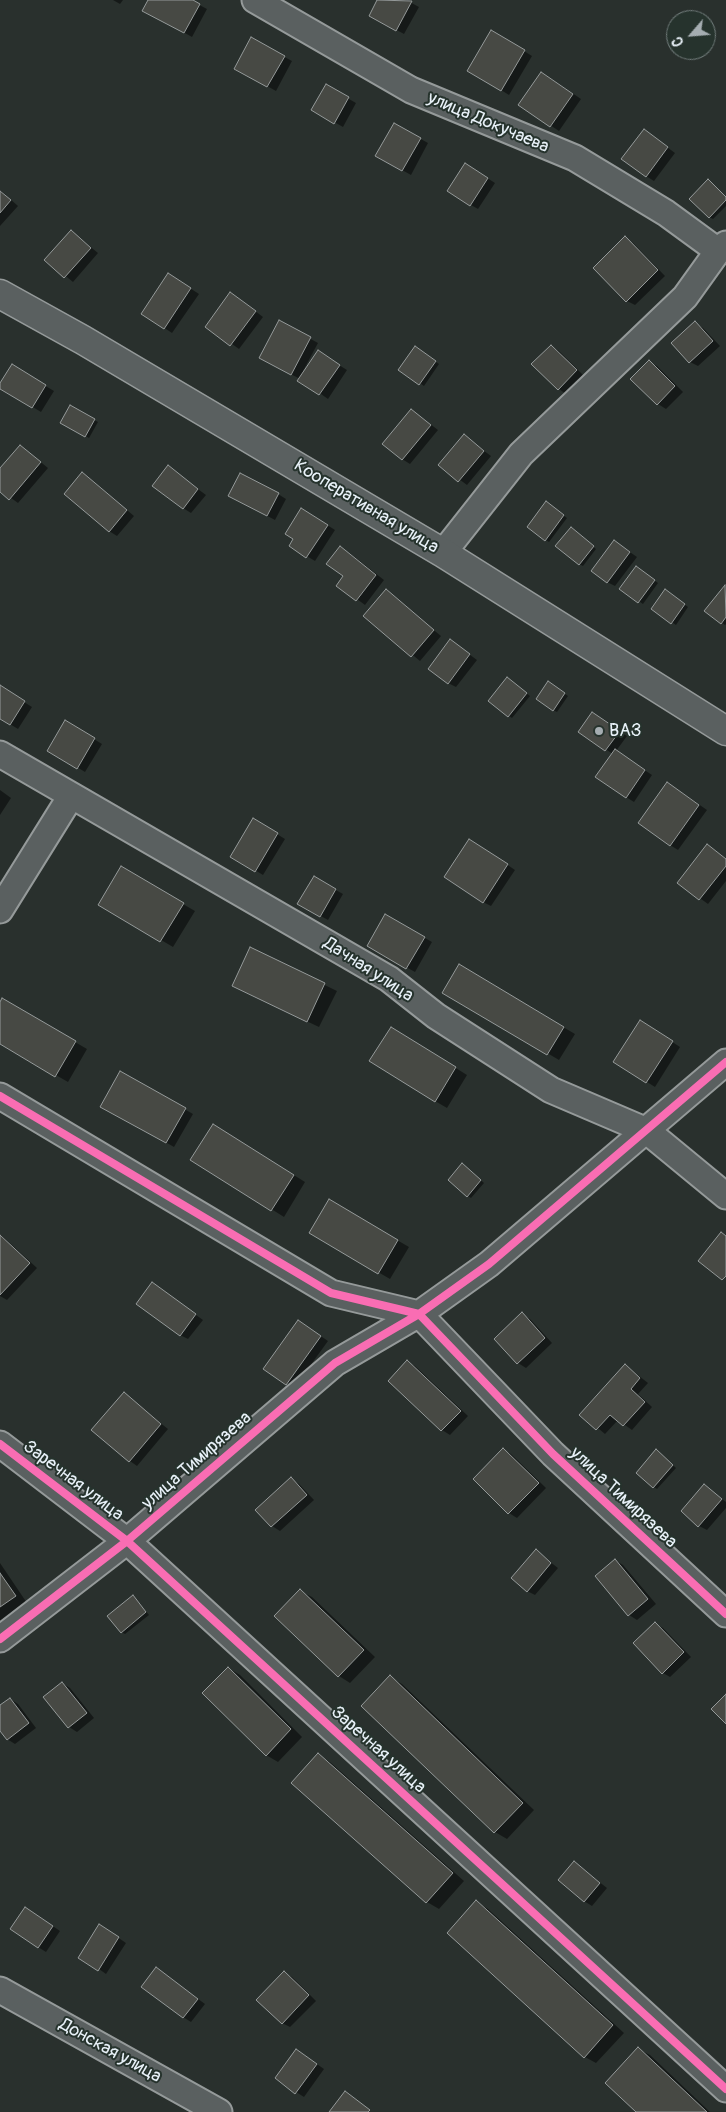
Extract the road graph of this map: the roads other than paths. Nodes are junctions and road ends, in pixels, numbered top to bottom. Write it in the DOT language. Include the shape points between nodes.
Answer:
graph roads {
  1 [pos="255,0"];
  2 [pos="722,248"];
  3 [pos="0,294"];
  4 [pos="443,553"];
  5 [pos="726,731"];
  6 [pos="0,754"];
  7 [pos="71,796"];
  8 [pos="0,910"];
  9 [pos="726,1062"];
  10 [pos="0,1096"];
  11 [pos="647,1130"];
  12 [pos="726,1196"];
  13 [pos="419,1314"];
  14 [pos="0,1444"];
  15 [pos="128,1541"];
  16 [pos="726,1614"];
  17 [pos="0,1639"];
  18 [pos="0,1990"];
  19 [pos="726,2089"];
  20 [pos="219,2112"];
  1 -- 2 [label="street, улица Докучаева" via="411,90 575,158"];
  2 -- 4 [label="street" via="685,297 522,454"];
  3 -- 4 [label="street, Кооперативная улица"];
  4 -- 5 [label="street, Кооперативная улица"];
  6 -- 7 [label="street, Дачная улица"];
  7 -- 8 [label="street"];
  7 -- 11 [label="street, Дачная улица" via="389,979 436,1016 551,1090"];
  9 -- 11 [label="street, улица Тимирязева"];
  10 -- 13 [label="street" via="331,1293"];
  11 -- 12 [label="street, Дачная улица"];
  11 -- 13 [label="street, улица Тимирязева" via="488,1264"];
  13 -- 15 [label="street, улица Тимирязева" via="334,1363"];
  13 -- 16 [label="street, улица Тимирязева" via="553,1454"];
  14 -- 15 [label="street, Заречная улица"];
  15 -- 17 [label="street, улица Тимирязева"];
  15 -- 19 [label="street, Заречная улица"];
  18 -- 20 [label="street, Донская улица"];
}
